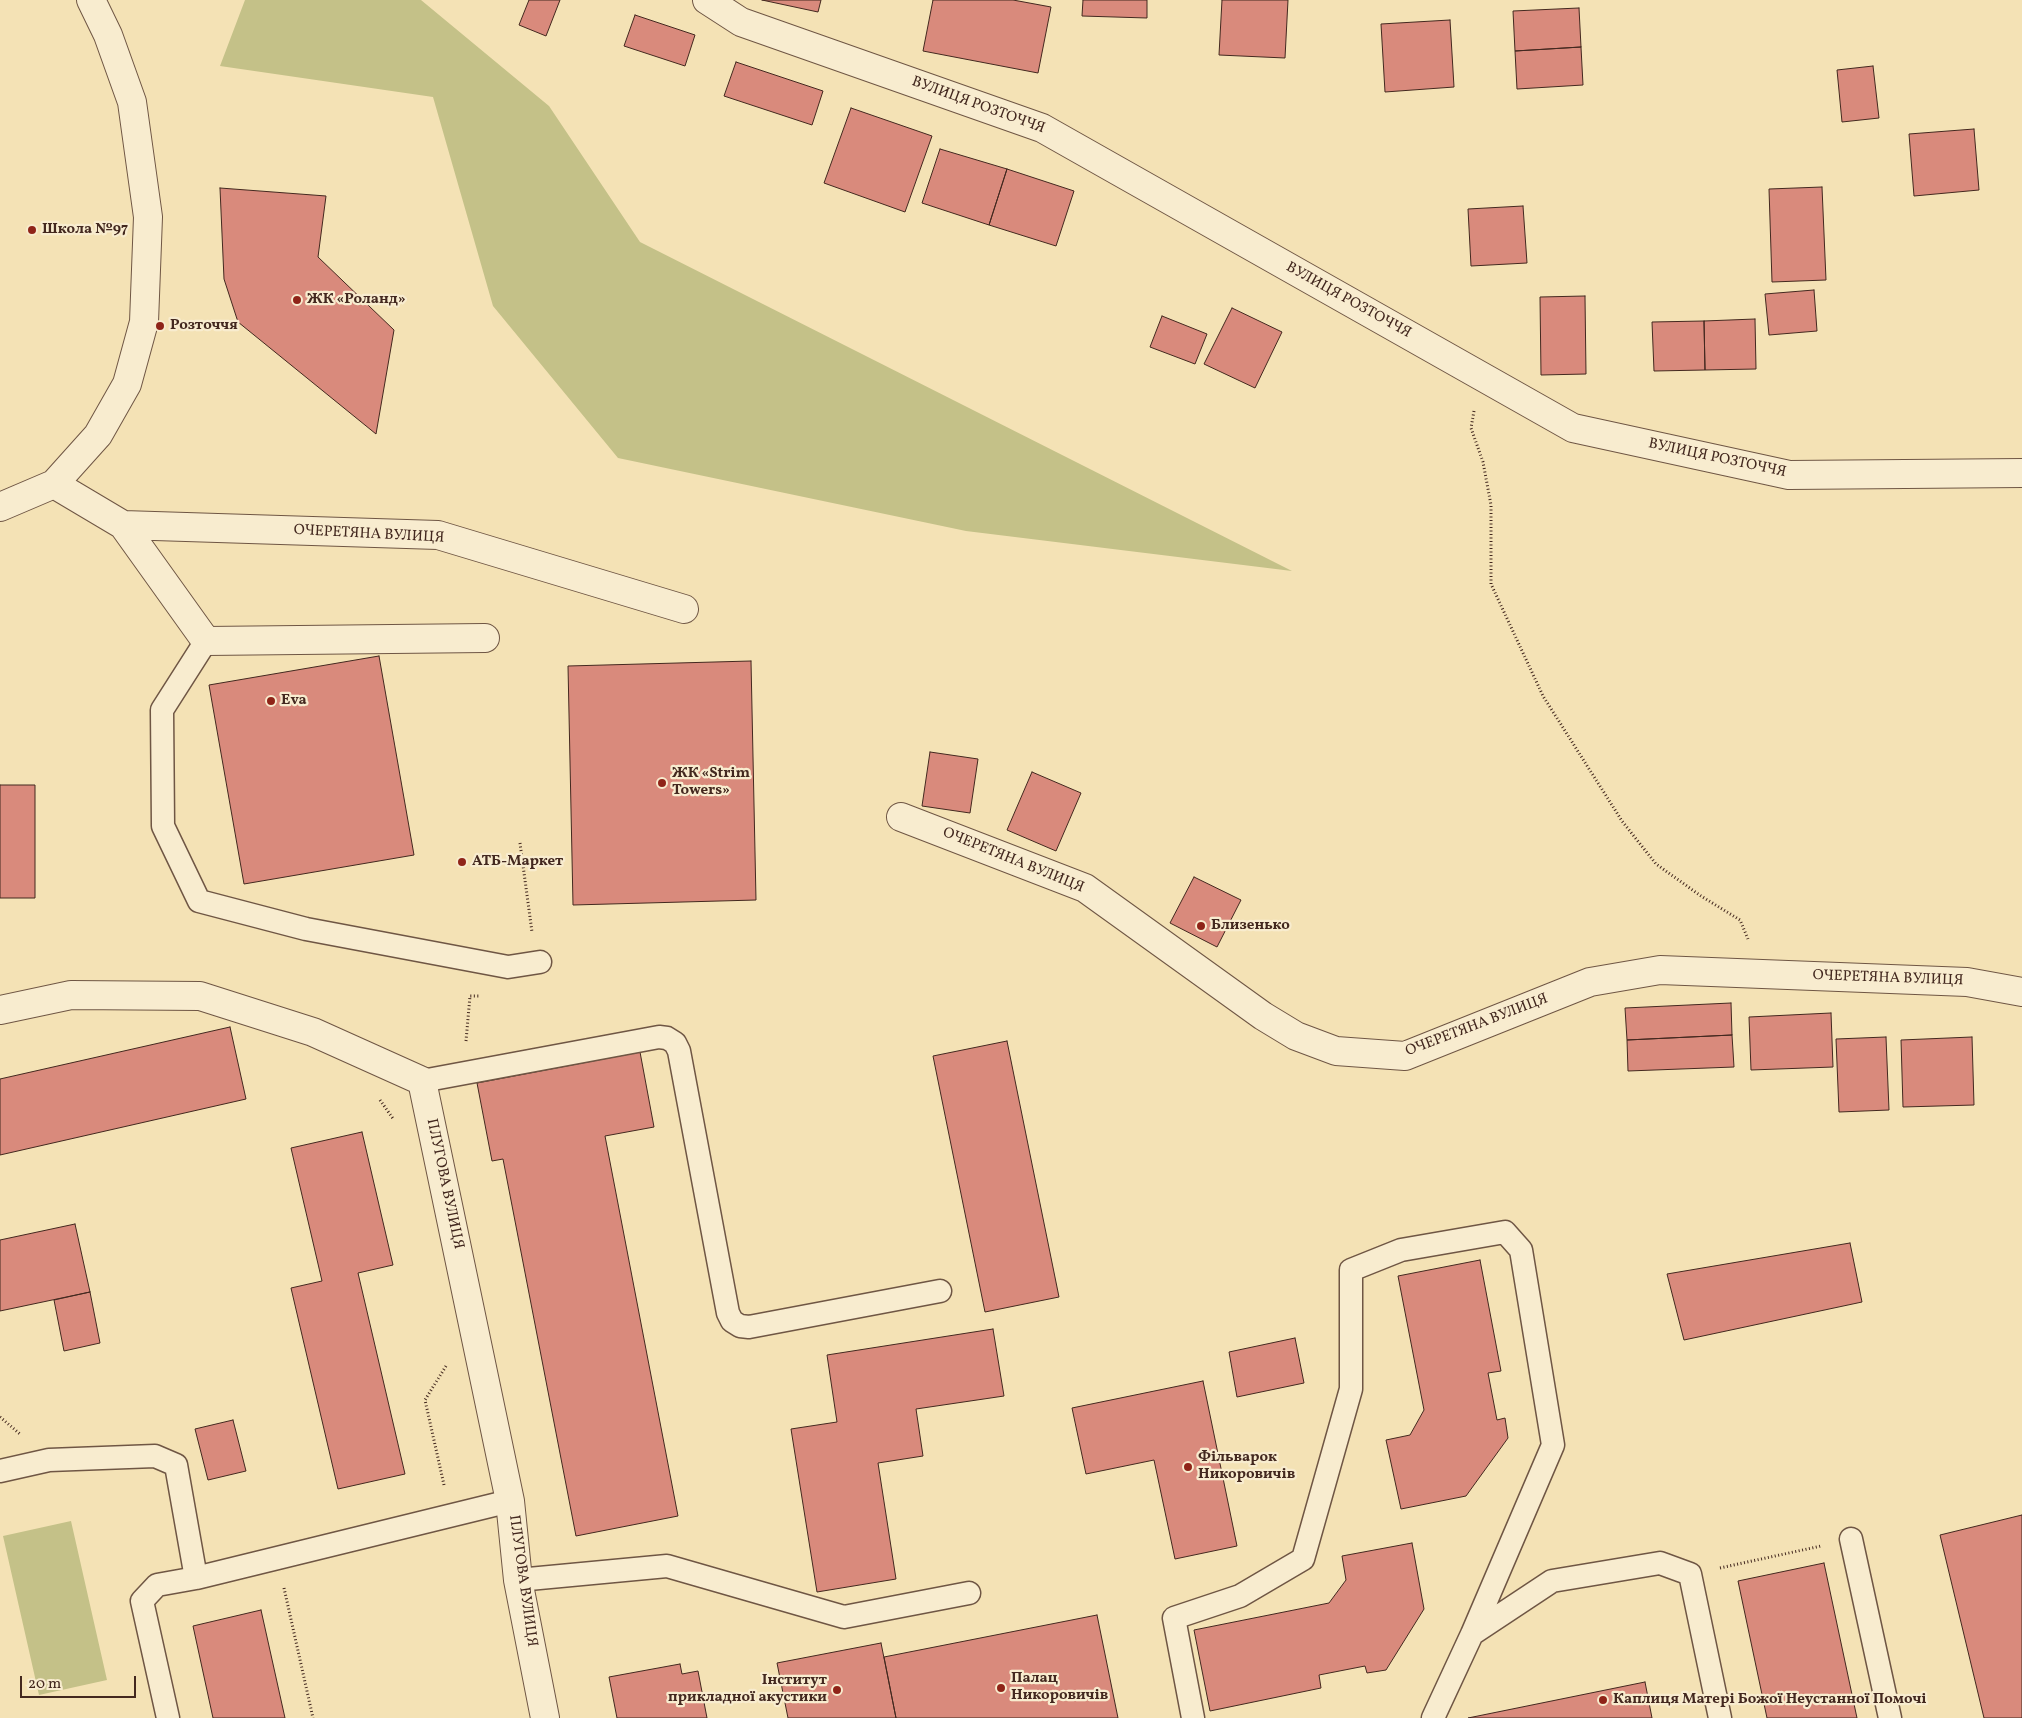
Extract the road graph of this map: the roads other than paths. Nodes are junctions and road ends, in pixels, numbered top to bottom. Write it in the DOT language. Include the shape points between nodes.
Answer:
graph roads {
  1 [pos="91,0"];
  2 [pos="707,0"];
  3 [pos="2022,473"];
  4 [pos="54,484"];
  5 [pos="0,494"];
  6 [pos="0,507"];
  7 [pos="123,525"];
  8 [pos="684,609"];
  9 [pos="485,638"];
  10 [pos="206,641"];
  11 [pos="901,817"];
  12 [pos="540,962"];
  13 [pos="2022,992"];
  14 [pos="0,1010"];
  15 [pos="422,1081"];
  16 [pos="940,1291"];
  17 [pos="0,1471"];
  18 [pos="502,1503"];
  19 [pos="1851,1540"];
  20 [pos="196,1578"];
  21 [pos="518,1580"];
  22 [pos="969,1593"];
  23 [pos="1472,1634"];
  24 [pos="168,1718"];
  25 [pos="545,1718"];
  26 [pos="1193,1718"];
  27 [pos="1433,1718"];
  28 [pos="1720,1718"];
  29 [pos="1890,1718"];
  1 -- 4 [label="street" via="108,34 132,102 148,218 144,322 127,384 98,435"];
  2 -- 3 [label="street, ВУЛИЦЯ РОЗТОЧЧЯ" via="742,22 1042,128 1573,428 1789,474"];
  4 -- 5 [label="lane"];
  4 -- 6 [label="street"];
  4 -- 7 [label="street, ОЧЕРЕТЯНА ВУЛИЦЯ"];
  7 -- 8 [label="street, ОЧЕРЕТЯНА ВУЛИЦЯ" via="438,535"];
  7 -- 10 [label="street"];
  9 -- 10 [label="street"];
  10 -- 12 [label="lane" via="162,710 163,826 199,901 306,929 508,967"];
  11 -- 13 [label="street, ОЧЕРЕТЯНА ВУЛИЦЯ" via="1085,888 1263,1016 1296,1036 1336,1051 1405,1056 1590,982 1660,970 1967,982"];
  14 -- 15 [label="street" via="71,995 200,996 313,1032"];
  15 -- 16 [label="lane" via="667,1038 679,1051 732,1321 748,1327"];
  15 -- 18 [label="street, ПЛУГОВА ВУЛИЦЯ"];
  17 -- 20 [label="lane" via="49,1460 88,1458 155,1456 176,1465"];
  18 -- 20 [label="lane"];
  18 -- 21 [label="street, ПЛУГОВА ВУЛИЦЯ"];
  19 -- 29 [label="lane"];
  20 -- 24 [label="lane" via="156,1585 142,1601"];
  21 -- 22 [label="lane" via="667,1566 844,1617"];
  21 -- 25 [label="street, ПЛУГОВА ВУЛИЦЯ"];
  23 -- 26 [label="lane" via="1553,1445 1521,1250 1505,1232 1401,1250 1351,1270 1351,1389 1303,1560 1240,1596 1174,1618"];
  23 -- 27 [label="lane"];
  23 -- 28 [label="lane" via="1552,1581 1660,1563 1690,1574"];
}
